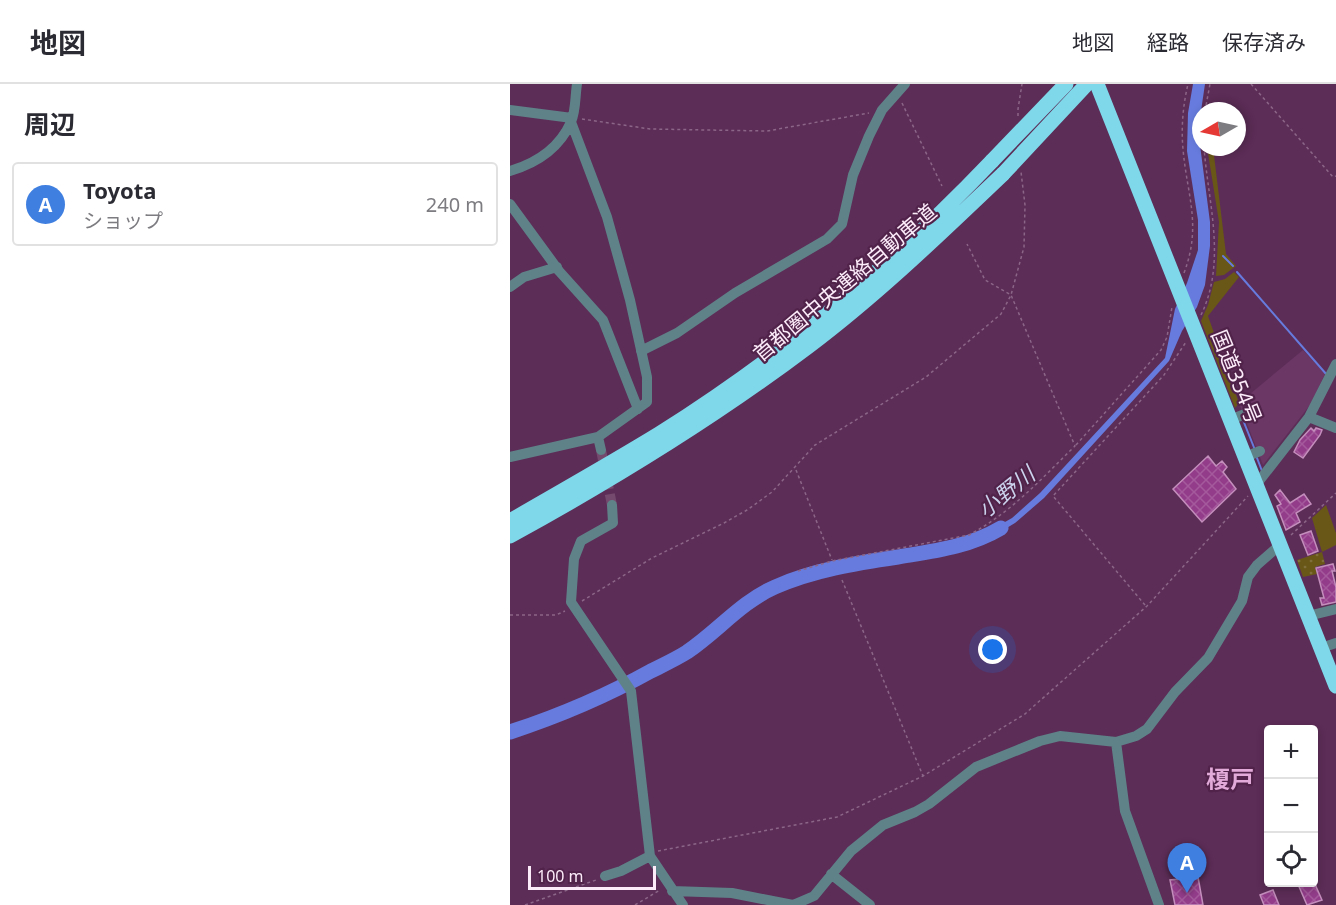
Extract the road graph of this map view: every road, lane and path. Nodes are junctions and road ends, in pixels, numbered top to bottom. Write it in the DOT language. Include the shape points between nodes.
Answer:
graph roads {
  1 [pos="577,84"];
  2 [pos="1022,84"];
  3 [pos="1066,84"];
  4 [pos="1087,84"];
  5 [pos="1097,84"];
  6 [pos="1188,84"];
  7 [pos="1210,84"];
  8 [pos="1251,84"];
  9 [pos="901,88"];
  10 [pos="1207,102"];
  11 [pos="510,110"];
  12 [pos="882,111"];
  13 [pos="1018,116"];
  14 [pos="572,120"];
  15 [pos="1205,156"];
  16 [pos="1020,167"];
  17 [pos="510,171"];
  18 [pos="1336,176"];
  19 [pos="942,186"];
  20 [pos="510,204"];
  21 [pos="967,244"];
  22 [pos="557,267"];
  23 [pos="510,286"];
  24 [pos="1178,287"];
  25 [pos="1011,295"];
  26 [pos="1192,326"];
  27 [pos="641,351"];
  28 [pos="1336,364"];
  29 [pos="638,409"];
  30 [pos="1310,417"];
  31 [pos="1336,428"];
  32 [pos="598,437"];
  33 [pos="1075,446"];
  34 [pos="601,450"];
  35 [pos="510,457"];
  36 [pos="795,469"];
  37 [pos="1257,485"];
  38 [pos="1336,493"];
  39 [pos="612,505"];
  40 [pos="510,521"];
  41 [pos="510,536"];
  42 [pos="1280,545"];
  43 [pos="832,561"];
  44 [pos="798,571"];
  45 [pos="842,580"];
  46 [pos="573,604"];
  47 [pos="1147,606"];
  48 [pos="1336,609"];
  49 [pos="510,615"];
  50 [pos="1308,616"];
  51 [pos="1329,646"];
  52 [pos="1336,686"];
  53 [pos="1116,742"];
  54 [pos="923,776"];
  55 [pos="650,856"];
  56 [pos="831,874"];
  57 [pos="605,876"];
  58 [pos="670,888"];
  59 [pos="525,905"];
  60 [pos="634,905"];
  61 [pos="683,905"];
  62 [pos="870,905"];
  63 [pos="1159,905"];
  1 -- 14 [label="street"];
  2 -- 13 [label="path"];
  3 -- 40 [label="highway, 首都圏中央連絡自動車道, bridge" via="915,239 794,339 659,434"];
  4 -- 41 [label="highway, 首都圏中央連絡自動車道, bridge" via="1003,174 811,345 666,445"];
  5 -- 24 [label="highway, 国道354号"];
  6 -- 24 [label="path" via="1183,148 1193,215 1192,242"];
  7 -- 10 [label="path"];
  8 -- 18 [label="path"];
  9 -- 12 [label="street"];
  9 -- 19 [label="path"];
  11 -- 14 [label="street"];
  12 -- 14 [label="path" via="767,131 650,129"];
  12 -- 27 [label="street" via="853,175 842,224 827,239 735,293 677,333"];
  14 -- 17 [label="street" via="543,158"];
  14 -- 27 [label="street" via="607,217"];
  15 -- 26 [label="path" via="1215,241 1204,307"];
  16 -- 25 [label="path" via="1024,247"];
  20 -- 22 [label="street"];
  21 -- 25 [label="path" via="985,280"];
  22 -- 23 [label="street" via="524,277"];
  22 -- 29 [label="street" via="603,321"];
  24 -- 26 [label="highway, 国道354号"];
  24 -- 33 [label="path" via="1161,350"];
  25 -- 33 [label="path"];
  25 -- 36 [label="path" via="1001,314 926,377 815,446"];
  26 -- 37 [label="highway, 国道354号" via="1238,417 1252,454"];
  26 -- 47 [label="path" via="1164,375 1053,496"];
  27 -- 29 [label="street" via="647,402"];
  28 -- 30 [label="street"];
  29 -- 32 [label="street"];
  30 -- 31 [label="street"];
  30 -- 37 [label="street"];
  32 -- 34 [label="street"];
  32 -- 35 [label="street"];
  33 -- 43 [label="path" via="1016,505 969,535"];
  36 -- 43 [label="path"];
  36 -- 46 [label="path" via="747,510"];
  37 -- 42 [label="highway, 国道354号"];
  37 -- 47 [label="path"];
  38 -- 42 [label="path"];
  39 -- 46 [label="street" via="613,523 582,541 574,559 570,592"];
  42 -- 50 [label="highway, 国道354号"];
  42 -- 53 [label="street" via="1248,577 1242,601 1208,658 1174,692 1147,729"];
  43 -- 44 [label="path"];
  45 -- 54 [label="path"];
  46 -- 49 [label="path" via="556,615"];
  46 -- 55 [label="street" via="632,691"];
  47 -- 54 [label="path" via="1025,714"];
  48 -- 50 [label="street"];
  50 -- 51 [label="highway, 国道354号"];
  51 -- 52 [label="highway, 国道354号"];
  53 -- 56 [label="street" via="1060,736 990,760 929,804 883,825 851,851"];
  53 -- 63 [label="street" via="1125,811"];
  54 -- 55 [label="path" via="837,817"];
  55 -- 57 [label="street"];
  55 -- 58 [label="street"];
  56 -- 58 [label="street" via="814,896 793,904 732,892"];
  56 -- 62 [label="street"];
  57 -- 59 [label="path"];
  58 -- 60 [label="path"];
  58 -- 61 [label="street"];
}
